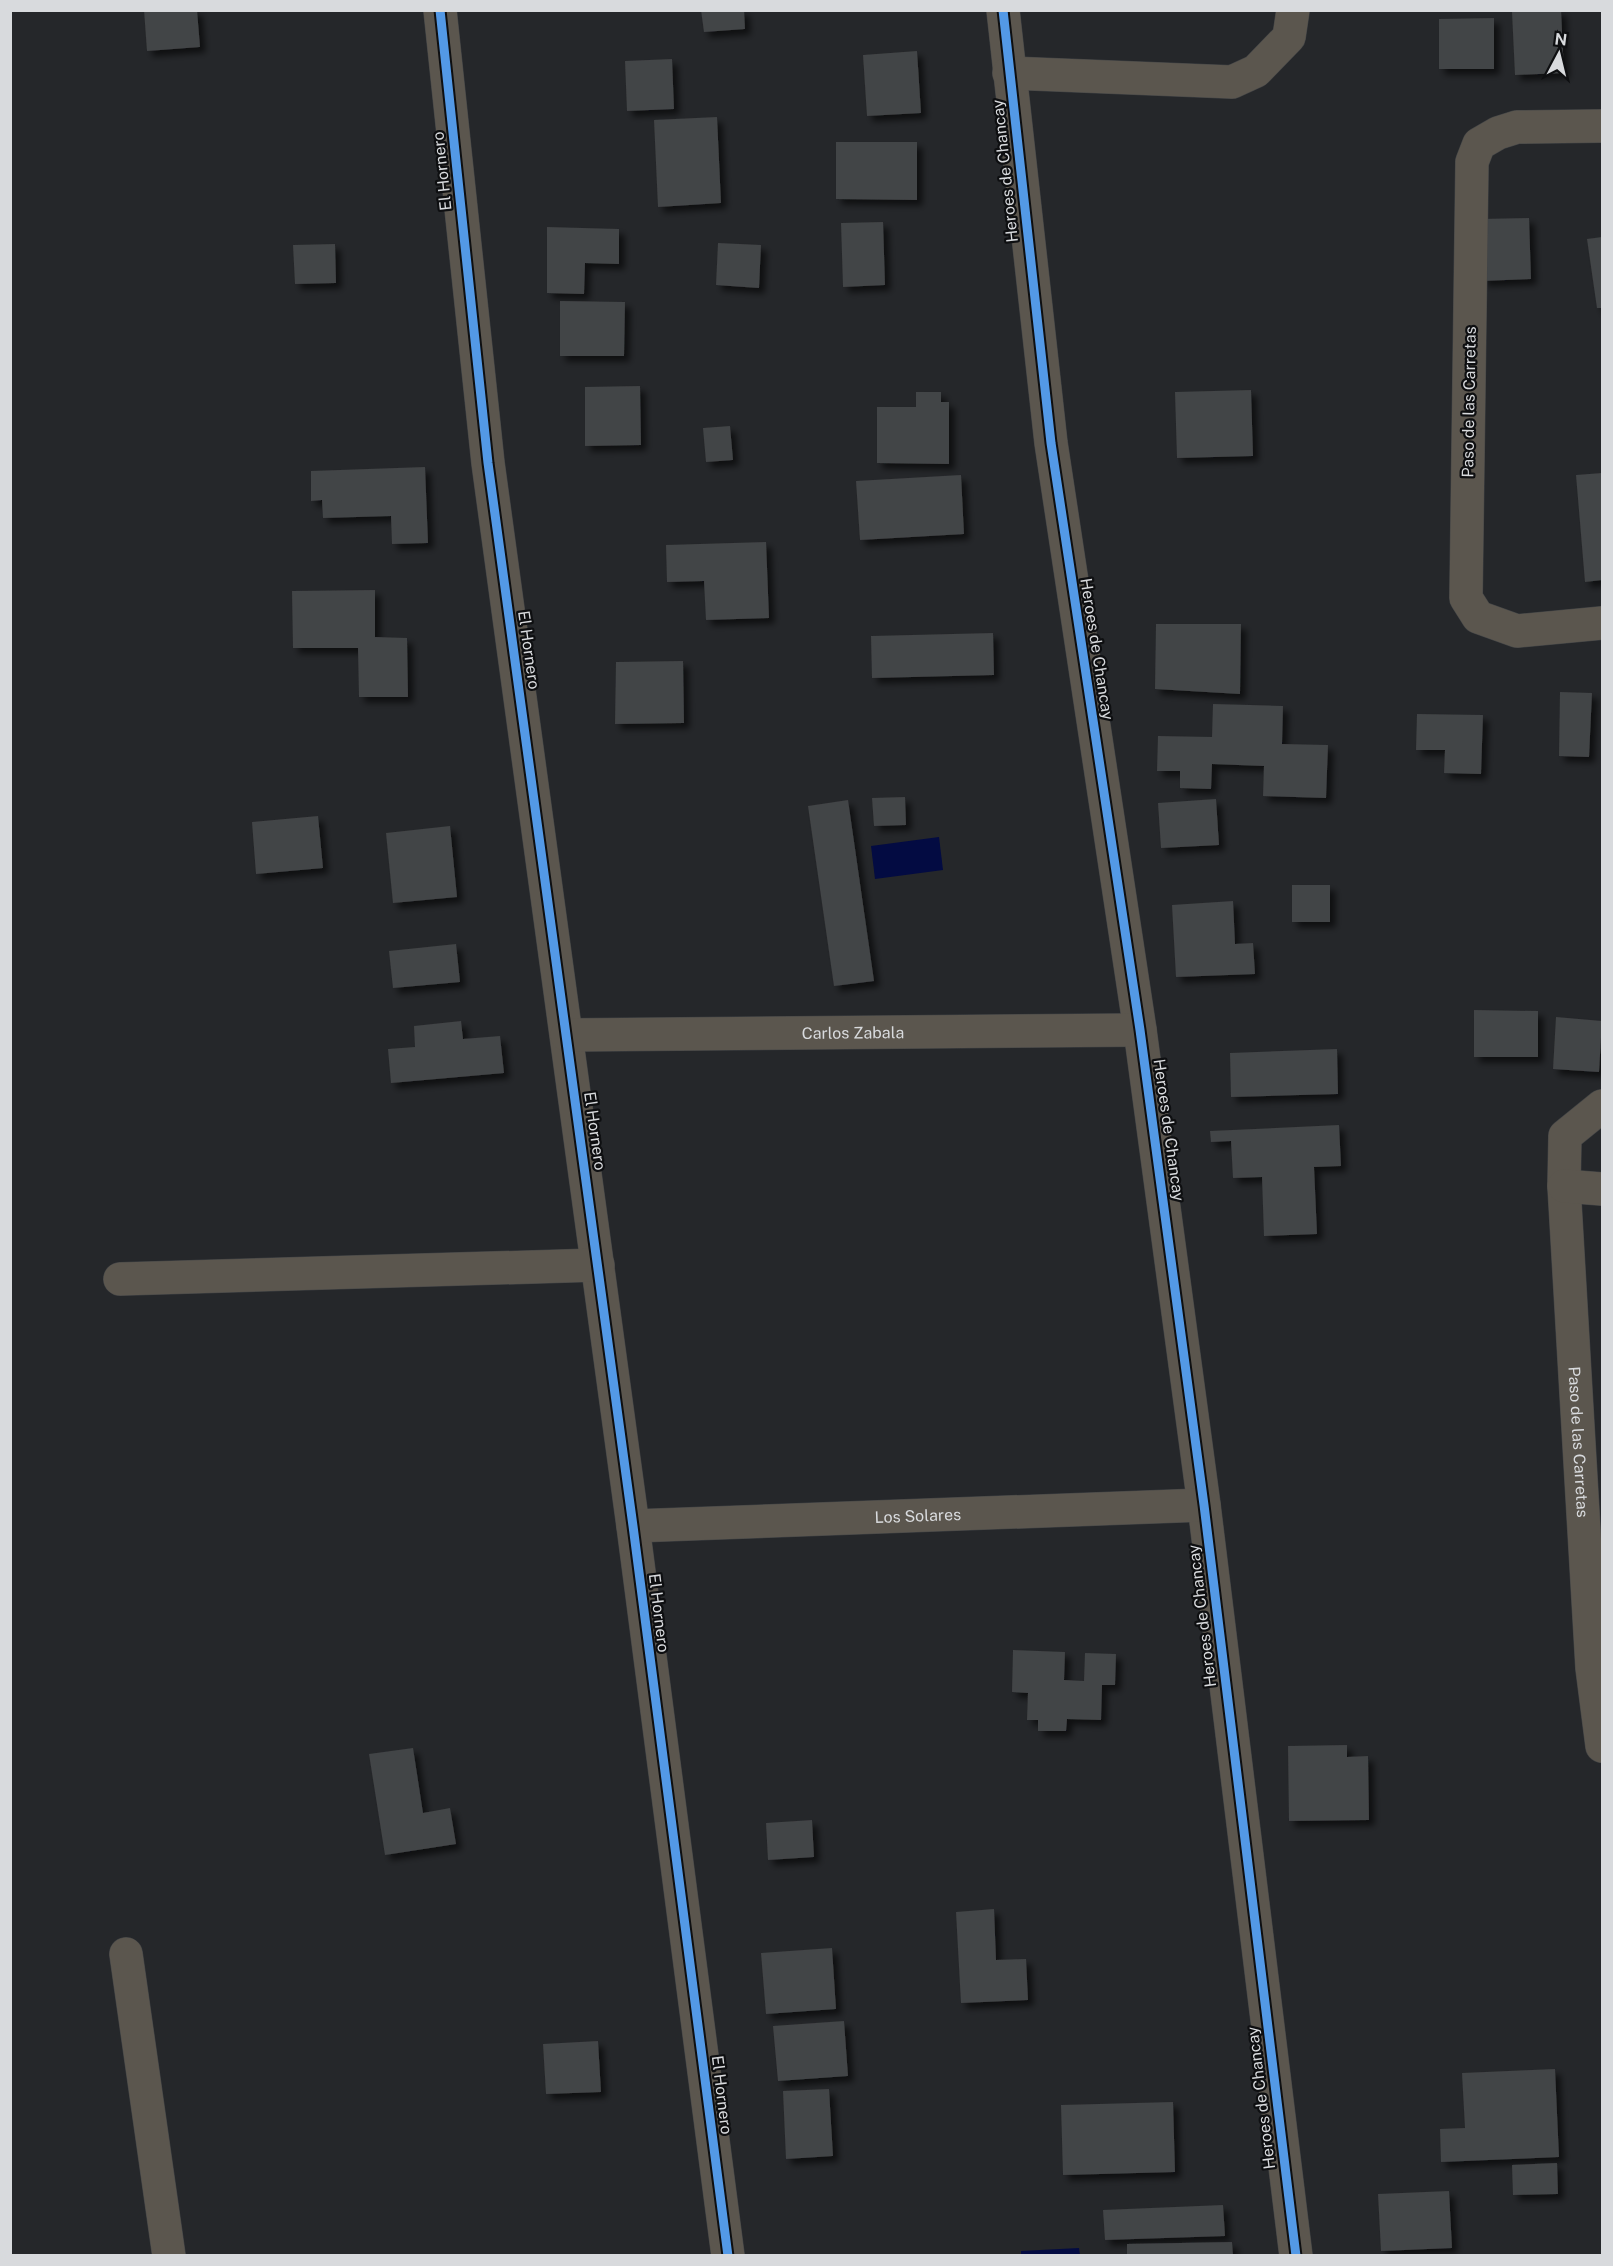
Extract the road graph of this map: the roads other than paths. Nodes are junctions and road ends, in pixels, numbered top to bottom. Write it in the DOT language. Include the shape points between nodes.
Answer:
graph roads {
  1 [pos="440,10"];
  2 [pos="1003,10"];
  3 [pos="1293,10"];
  4 [pos="1009,73"];
  5 [pos="1602,126"];
  6 [pos="1602,622"];
  7 [pos="1140,1030"];
  8 [pos="567,1035"];
  9 [pos="1602,1106"];
  10 [pos="1564,1186"];
  11 [pos="1602,1189"];
  12 [pos="598,1265"];
  13 [pos="120,1279"];
  14 [pos="1204,1505"];
  15 [pos="633,1526"];
  16 [pos="1597,1668"];
  17 [pos="1602,1746"];
  18 [pos="126,1954"];
  19 [pos="169,2256"];
  20 [pos="728,2256"];
  21 [pos="1296,2256"];
  1 -- 8 [label="street, El Hornero" via="488,463"];
  2 -- 4 [label="street, Heroes de Chancay"];
  3 -- 4 [label="street" via="1289,37 1256,71 1232,82"];
  4 -- 7 [label="street, Heroes de Chancay" via="1051,443"];
  5 -- 6 [label="street, Paso de las Carretas" via="1517,127 1479,144 1472,162 1466,598 1478,617 1517,631"];
  7 -- 8 [label="street, Carlos Zabala"];
  7 -- 14 [label="street, Heroes de Chancay"];
  8 -- 12 [label="street, El Hornero"];
  9 -- 10 [label="street, Paso de las Carretas" via="1565,1137"];
  10 -- 11 [label="street"];
  10 -- 16 [label="street, Paso de las Carretas"];
  12 -- 13 [label="street"];
  12 -- 15 [label="street, El Hornero"];
  14 -- 15 [label="street, Los Solares"];
  14 -- 21 [label="street, Heroes de Chancay"];
  15 -- 20 [label="street, El Hornero"];
  16 -- 17 [label="street, Paso de las Carretas"];
  18 -- 19 [label="street"];
}
